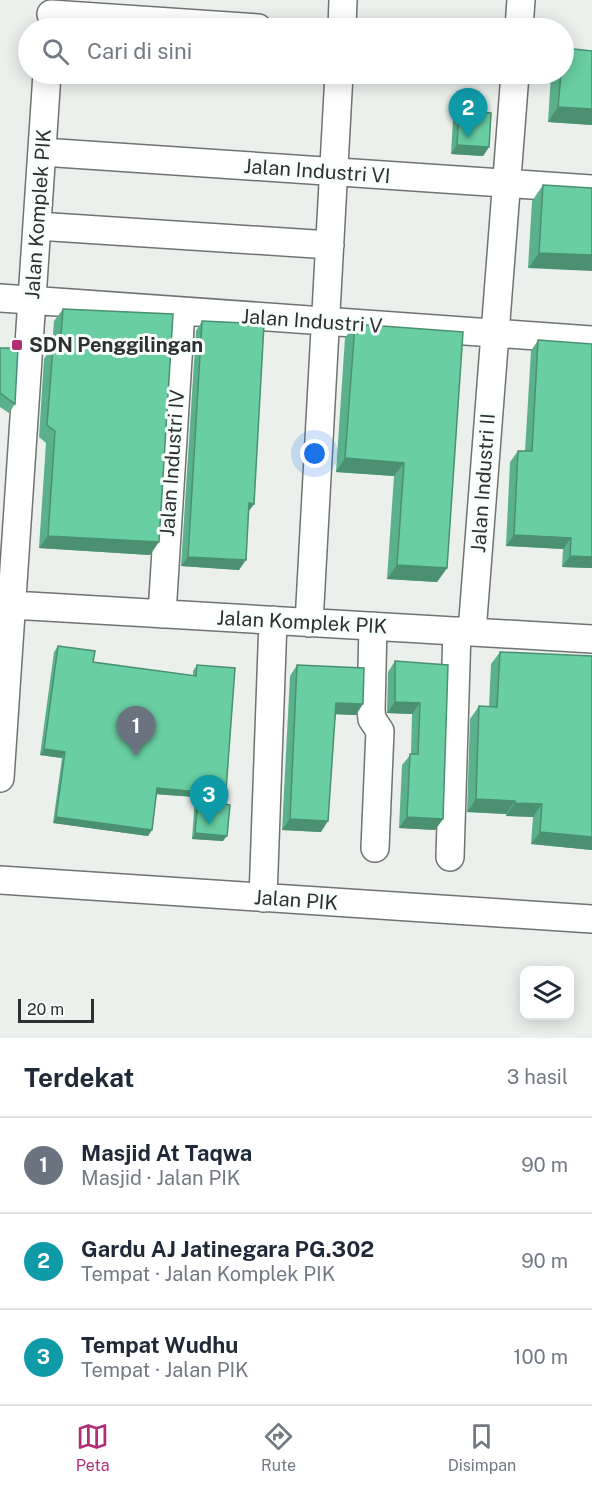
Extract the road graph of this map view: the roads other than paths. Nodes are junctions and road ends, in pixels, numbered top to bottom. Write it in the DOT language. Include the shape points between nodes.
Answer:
graph roads {
  1 [pos="343,0"];
  2 [pos="521,0"];
  3 [pos="51,14"];
  4 [pos="110,18"];
  5 [pos="342,18"];
  6 [pos="520,18"];
  7 [pos="46,84"];
  8 [pos="338,84"];
  9 [pos="514,84"];
  10 [pos="42,152"];
  11 [pos="334,172"];
  12 [pos="507,183"];
  13 [pos="592,189"];
  14 [pos="37,226"];
  15 [pos="330,245"];
  16 [pos="0,298"];
  17 [pos="32,300"];
  18 [pos="181,311"];
  19 [pos="326,322"];
  20 [pos="495,334"];
  21 [pos="592,340"];
  22 [pos="12,605"];
  23 [pos="162,614"];
  24 [pos="273,620"];
  25 [pos="309,623"];
  26 [pos="373,626"];
  27 [pos="464,632"];
  28 [pos="592,639"];
  29 [pos="0,778"];
  30 [pos="375,848"];
  31 [pos="450,857"];
  32 [pos="0,880"];
  33 [pos="263,898"];
  34 [pos="592,920"];
  1 -- 5 [label="street"];
  2 -- 6 [label="street"];
  3 -- 4 [label="street"];
  7 -- 10 [label="street, Jalan Komplek PIK"];
  8 -- 11 [label="street"];
  9 -- 12 [label="street"];
  10 -- 11 [label="street, Jalan Industri VI"];
  10 -- 14 [label="street, Jalan Komplek PIK"];
  11 -- 12 [label="street, Jalan Industri VI"];
  11 -- 15 [label="street"];
  12 -- 13 [label="street, Jalan Industri VI"];
  12 -- 20 [label="street"];
  14 -- 15 [label="street"];
  14 -- 17 [label="street, Jalan Komplek PIK"];
  15 -- 19 [label="street"];
  16 -- 17 [label="street, Jalan Industri V"];
  17 -- 18 [label="street, Jalan Industri V"];
  17 -- 22 [label="street, Jalan Komplek PIK"];
  18 -- 19 [label="street, Jalan Industri V"];
  18 -- 23 [label="street, Jalan Industri IV"];
  19 -- 20 [label="street, Jalan Industri V"];
  19 -- 25 [label="street"];
  20 -- 21 [label="street, Jalan Industri V"];
  20 -- 27 [label="street, Jalan Industri II"];
  22 -- 23 [label="street, Jalan Komplek PIK"];
  22 -- 29 [label="street, Jalan Komplek PIK"];
  23 -- 24 [label="street, Jalan Komplek PIK"];
  24 -- 25 [label="street, Jalan Komplek PIK"];
  24 -- 33 [label="street"];
  25 -- 26 [label="street, Jalan Komplek PIK"];
  26 -- 27 [label="street, Jalan Komplek PIK"];
  26 -- 30 [label="street" via="371,710 380,730"];
  27 -- 28 [label="street, Jalan Komplek PIK"];
  27 -- 31 [label="street, Jalan Industri II"];
  32 -- 33 [label="street, Jalan PIK"];
  33 -- 34 [label="street, Jalan PIK"];
}
